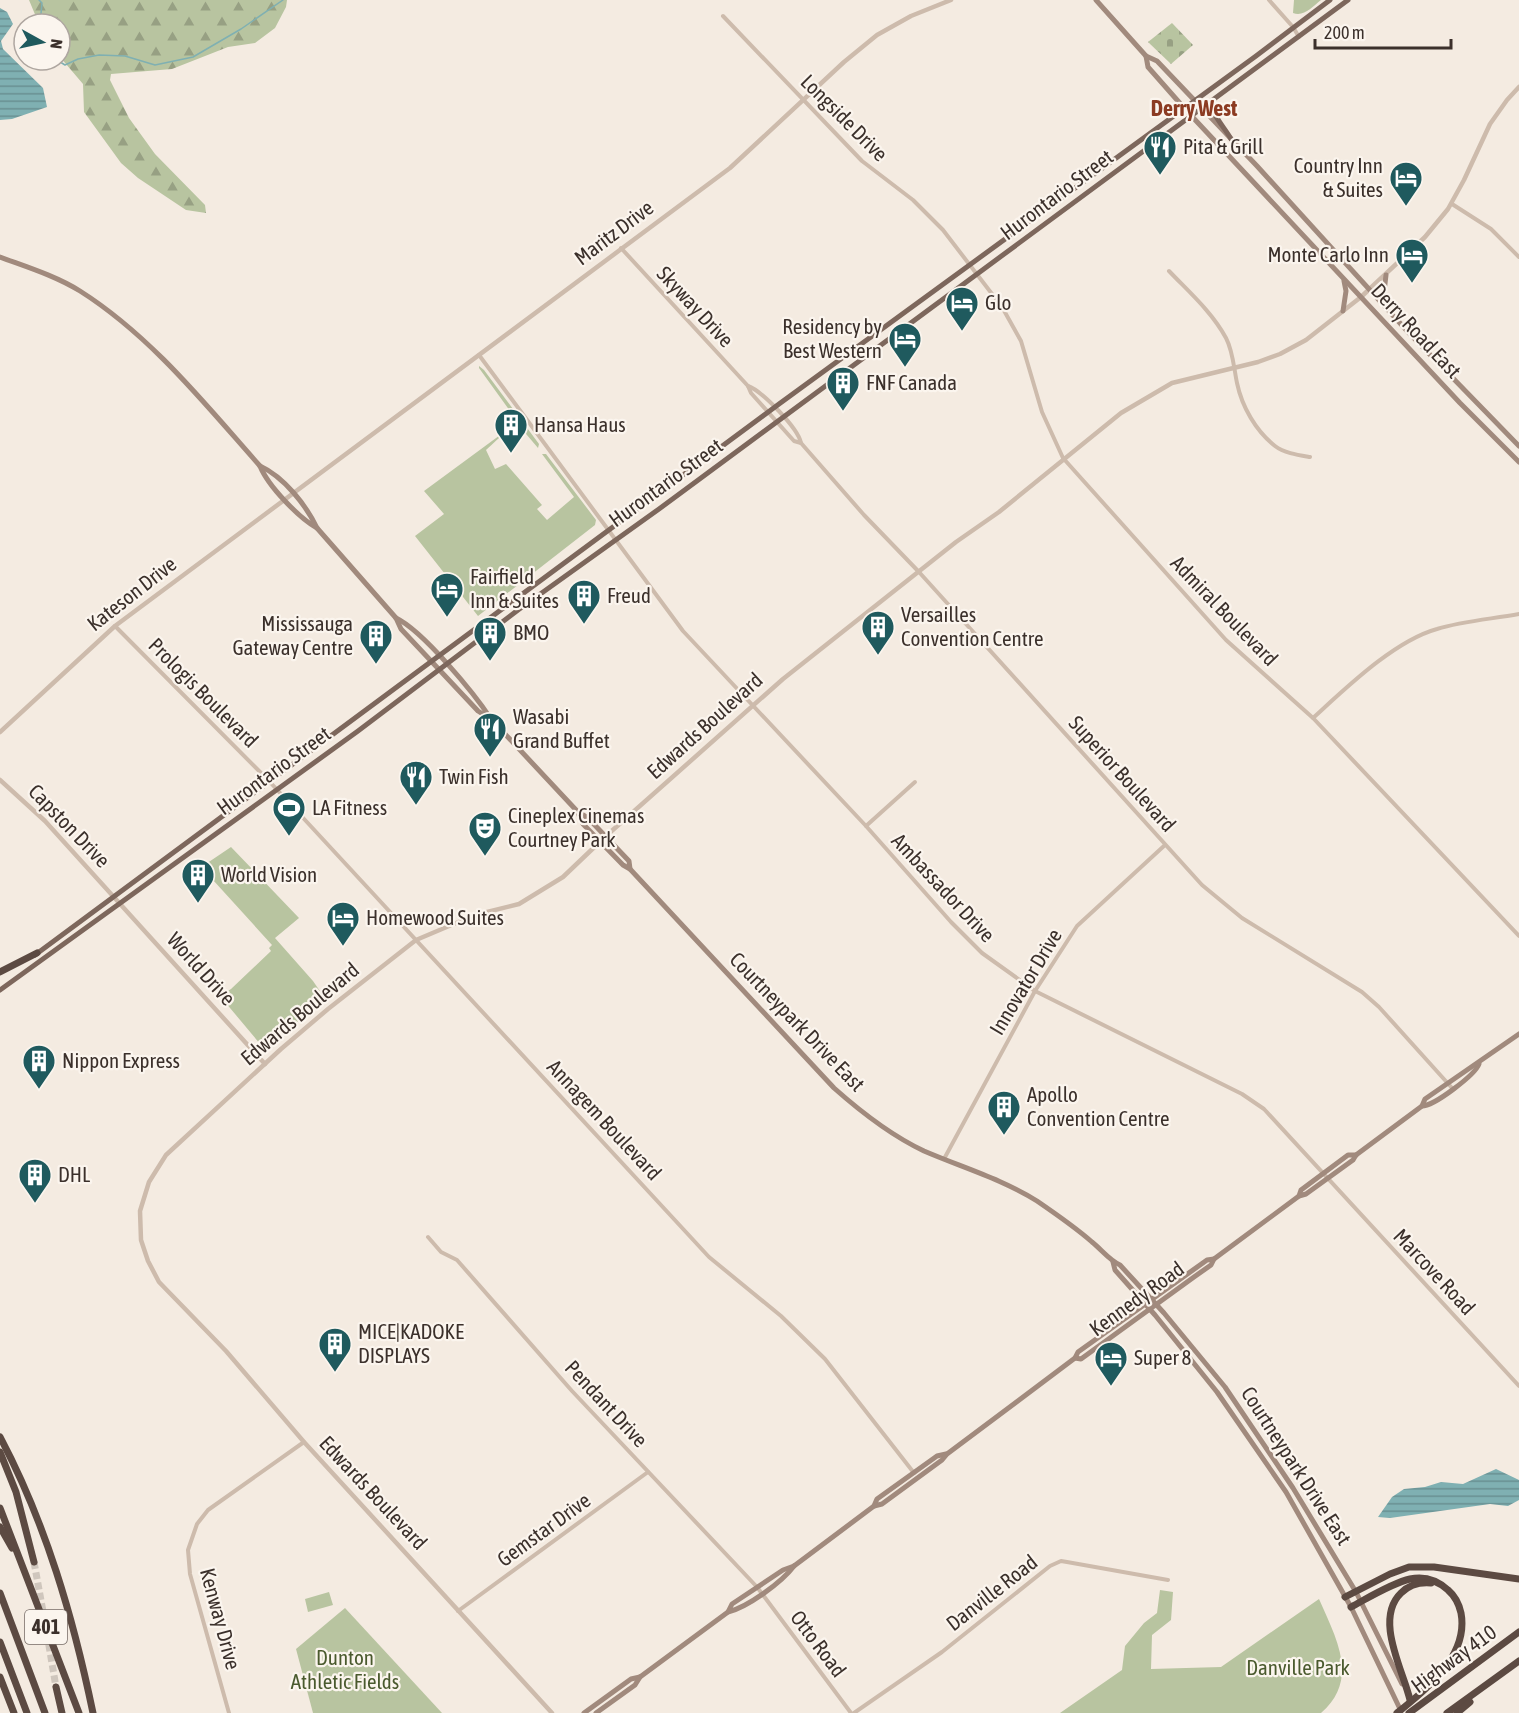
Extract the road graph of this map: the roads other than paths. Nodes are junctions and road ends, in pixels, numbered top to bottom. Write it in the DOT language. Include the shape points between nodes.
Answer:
graph roads {
  1 [pos="951,0"];
  2 [pos="1096,0"];
  3 [pos="1269,0"];
  4 [pos="1330,0"];
  5 [pos="1348,0"];
  6 [pos="723,16"];
  7 [pos="1293,27"];
  8 [pos="1299,38"];
  9 [pos="1146,56"];
  10 [pos="1519,87"];
  11 [pos="804,100"];
  12 [pos="1195,101"];
  13 [pos="1211,101"];
  14 [pos="1185,108"];
  15 [pos="1202,108"];
  16 [pos="1192,116"];
  17 [pos="1231,140"];
  18 [pos="1452,204"];
  19 [pos="621,248"];
  20 [pos="0,257"];
  21 [pos="1519,257"];
  22 [pos="969,266"];
  23 [pos="1169,271"];
  24 [pos="977,275"];
  25 [pos="1386,275"];
  26 [pos="1342,276"];
  27 [pos="1370,290"];
  28 [pos="1362,297"];
  29 [pos="1387,308"];
  30 [pos="1343,311"];
  31 [pos="1408,333"];
  32 [pos="1402,339"];
  33 [pos="1428,353"];
  34 [pos="479,355"];
  35 [pos="1420,360"];
  36 [pos="1234,368"];
  37 [pos="748,386"];
  38 [pos="774,408"];
  39 [pos="768,412"];
  40 [pos="783,417"];
  41 [pos="777,422"];
  42 [pos="801,443"];
  43 [pos="1519,446"];
  44 [pos="1310,457"];
  45 [pos="1063,458"];
  46 [pos="1519,462"];
  47 [pos="260,466"];
  48 [pos="293,494"];
  49 [pos="285,499"];
  50 [pos="317,528"];
  51 [pos="609,530"];
  52 [pos="616,540"];
  53 [pos="919,572"];
  54 [pos="1519,614"];
  55 [pos="396,618"];
  56 [pos="115,626"];
  57 [pos="438,655"];
  58 [pos="431,661"];
  59 [pos="447,664"];
  60 [pos="440,670"];
  61 [pos="752,705"];
  62 [pos="490,718"];
  63 [pos="1313,718"];
  64 [pos="0,732"];
  65 [pos="0,780"];
  66 [pos="269,781"];
  67 [pos="915,782"];
  68 [pos="277,790"];
  69 [pos="577,811"];
  70 [pos="866,826"];
  71 [pos="606,836"];
  72 [pos="601,841"];
  73 [pos="1165,845"];
  74 [pos="630,869"];
  75 [pos="114,896"];
  76 [pos="120,903"];
  77 [pos="1519,936"];
  78 [pos="416,939"];
  79 [pos="37,953"];
  80 [pos="0,974"];
  81 [pos="0,990"];
  82 [pos="1035,991"];
  83 [pos="1519,1034"];
  84 [pos="265,1064"];
  85 [pos="1479,1064"];
  86 [pos="1448,1083"];
  87 [pos="1452,1088"];
  88 [pos="1422,1106"];
  89 [pos="944,1159"];
  90 [pos="1325,1176"];
  91 [pos="428,1237"];
  92 [pos="1214,1259"];
  93 [pos="1113,1262"];
  94 [pos="1151,1299"];
  95 [pos="1145,1304"];
  96 [pos="1156,1305"];
  97 [pos="1150,1310"];
  98 [pos="1075,1358"];
  99 [pos="1519,1386"];
  100 [pos="0,1437"];
  101 [pos="304,1442"];
  102 [pos="0,1452"];
  103 [pos="648,1472"];
  104 [pos="916,1475"];
  105 [pos="0,1508"];
  106 [pos="0,1527"];
  107 [pos="19,1557"];
  108 [pos="34,1562"];
  109 [pos="794,1566"];
  110 [pos="1519,1579"];
  111 [pos="1168,1580"];
  112 [pos="757,1587"];
  113 [pos="1445,1587"];
  114 [pos="1356,1592"];
  115 [pos="0,1593"];
  116 [pos="762,1594"];
  117 [pos="1346,1597"];
  118 [pos="1361,1602"];
  119 [pos="1351,1606"];
  120 [pos="458,1611"];
  121 [pos="728,1612"];
  122 [pos="1519,1632"];
  123 [pos="0,1642"];
  124 [pos="1519,1663"];
  125 [pos="0,1677"];
  126 [pos="640,1677"];
  127 [pos="56,1687"];
  128 [pos="1410,1700"];
  129 [pos="14,1713"];
  130 [pos="27,1713"];
  131 [pos="45,1713"];
  132 [pos="62,1713"];
  133 [pos="79,1713"];
  134 [pos="93,1713"];
  135 [pos="229,1713"];
  136 [pos="552,1713"];
  137 [pos="584,1713"];
  138 [pos="596,1713"];
  139 [pos="853,1713"];
  140 [pos="1397,1713"];
  141 [pos="1402,1713"];
  142 [pos="1409,1713"];
  143 [pos="1416,1713"];
  144 [pos="1447,1713"];
  145 [pos="1456,1713"];
  1 -- 11 [label="street, Maritz Drive" via="885,29"];
  2 -- 9 [label="main road"];
  3 -- 7 [label="street"];
  4 -- 7 [label="main road, Hurontario Street"];
  5 -- 8 [label="main road, Hurontario Street"];
  6 -- 11 [label="street, Longside Drive"];
  7 -- 8 [label="street"];
  7 -- 12 [label="main road, Hurontario Street"];
  8 -- 13 [label="main road, Hurontario Street"];
  9 -- 12 [label="main road, Derry Road East" via="1157,61"];
  9 -- 14 [label="main road, Derry Road East" via="1148,67"];
  10 -- 18 [label="street, Edwards Boulevard" via="1490,124"];
  11 -- 19 [label="street, Maritz Drive" via="730,168"];
  11 -- 22 [label="street, Longside Drive" via="862,161 913,200 943,230"];
  12 -- 14 [label="main road, Hurontario Street"];
  12 -- 15 [label="main road, Derry Road East"];
  13 -- 15 [label="main road, Hurontario Street"];
  13 -- 17 [label="main road" via="1212,113"];
  14 -- 16 [label="main road, Derry Road East"];
  14 -- 22 [label="main road, Hurontario Street"];
  15 -- 16 [label="main road, Hurontario Street"];
  15 -- 17 [label="main road, Derry Road East"];
  16 -- 24 [label="main road, Hurontario Street"];
  16 -- 26 [label="main road, Derry Road East"];
  17 -- 27 [label="main road, Derry Road East"];
  18 -- 21 [label="street" via="1491,229"];
  18 -- 25 [label="street, Edwards Boulevard"];
  19 -- 34 [label="street, Maritz Drive"];
  19 -- 37 [label="street, Skyway Drive"];
  20 -- 47 [label="main road" via="78,290 115,315 170,366"];
  22 -- 24 [label="street, Admiral Boulevard"];
  22 -- 38 [label="main road, Hurontario Street"];
  23 -- 36 [label="street" via="1210,315 1227,340"];
  24 -- 40 [label="main road, Hurontario Street"];
  24 -- 45 [label="street, Admiral Boulevard" via="1002,307 1021,341 1042,412"];
  25 -- 27 [label="street, Edwards Boulevard"];
  25 -- 29 [label="main road"];
  26 -- 28 [label="main road, Derry Road East"];
  26 -- 30 [label="main road" via="1347,291"];
  27 -- 28 [label="street, Edwards Boulevard"];
  27 -- 29 [label="main road, Derry Road East"];
  28 -- 30 [label="street, Edwards Boulevard"];
  28 -- 32 [label="main road, Derry Road East"];
  29 -- 31 [label="main road, Derry Road East"];
  30 -- 36 [label="street, Edwards Boulevard" via="1306,340 1280,354"];
  31 -- 32 [label="main road"];
  31 -- 33 [label="main road, Derry Road East"];
  32 -- 35 [label="main road, Derry Road East"];
  33 -- 35 [label="main road"];
  33 -- 43 [label="main road, Derry Road East"];
  34 -- 48 [label="street, Maritz Drive"];
  34 -- 51 [label="street, Ambassador Drive"];
  35 -- 46 [label="main road, Derry Road East"];
  36 -- 44 [label="street" via="1246,411 1260,430 1276,447"];
  36 -- 45 [label="street, Edwards Boulevard" via="1166,387 1121,412"];
  37 -- 38 [label="street, Skyway Drive"];
  37 -- 39 [label="street, Skyway Drive"];
  38 -- 39 [label="main road, Hurontario Street"];
  38 -- 40 [label="street, Skyway Drive"];
  39 -- 41 [label="street, Skyway Drive"];
  39 -- 51 [label="main road, Hurontario Street"];
  40 -- 41 [label="main road, Hurontario Street"];
  40 -- 42 [label="street, Superior Boulevard"];
  41 -- 42 [label="street, Superior Boulevard" via="794,441"];
  41 -- 52 [label="main road, Hurontario Street"];
  42 -- 53 [label="street, Superior Boulevard"];
  45 -- 53 [label="street, Edwards Boulevard"];
  45 -- 63 [label="street, Admiral Boulevard" via="1226,640"];
  47 -- 48 [label="main road"];
  47 -- 49 [label="main road"];
  48 -- 49 [label="street, Kateson Drive"];
  48 -- 50 [label="main road"];
  49 -- 50 [label="main road"];
  49 -- 56 [label="street, Kateson Drive"];
  50 -- 55 [label="main road"];
  51 -- 52 [label="street, Ambassador Drive"];
  51 -- 57 [label="main road, Hurontario Street"];
  52 -- 59 [label="main road, Hurontario Street"];
  52 -- 61 [label="street, Ambassador Drive" via="683,631"];
  53 -- 61 [label="street, Edwards Boulevard"];
  53 -- 73 [label="street, Superior Boulevard"];
  54 -- 63 [label="street" via="1436,629 1419,636 1361,675"];
  55 -- 57 [label="main road, Courtneypark Drive East" via="407,623"];
  55 -- 58 [label="main road, Courtneypark Drive East" via="401,629"];
  56 -- 64 [label="street, Kateson Drive"];
  56 -- 66 [label="street, Prologis Boulevard"];
  57 -- 58 [label="main road, Hurontario Street"];
  57 -- 59 [label="main road, Courtneypark Drive East"];
  58 -- 60 [label="main road, Courtneypark Drive East"];
  58 -- 66 [label="main road, Hurontario Street"];
  59 -- 60 [label="main road, Hurontario Street"];
  59 -- 62 [label="main road, Courtneypark Drive East"];
  60 -- 62 [label="main road, Courtneypark Drive East" via="478,711"];
  60 -- 68 [label="main road, Hurontario Street"];
  61 -- 70 [label="street, Ambassador Drive"];
  61 -- 71 [label="street, Edwards Boulevard"];
  62 -- 69 [label="main road, Courtneypark Drive East"];
  63 -- 77 [label="street, Admiral Boulevard"];
  65 -- 75 [label="street, Capston Drive" via="45,821"];
  66 -- 68 [label="street, Annagem Boulevard"];
  66 -- 75 [label="main road, Hurontario Street"];
  67 -- 70 [label="street"];
  68 -- 76 [label="main road, Hurontario Street"];
  68 -- 78 [label="street, Annagem Boulevard"];
  69 -- 71 [label="main road, Courtneypark Drive East"];
  69 -- 72 [label="main road, Courtneypark Drive East"];
  70 -- 82 [label="street, Ambassador Drive" via="982,953"];
  71 -- 72 [label="street, Edwards Boulevard"];
  71 -- 74 [label="main road, Courtneypark Drive East" via="628,861"];
  72 -- 74 [label="main road, Courtneypark Drive East"];
  72 -- 78 [label="street, Edwards Boulevard" via="563,877 519,904 475,915"];
  73 -- 82 [label="street, Innovator Drive" via="1077,926"];
  73 -- 86 [label="street, Superior Boulevard" via="1202,885 1242,918 1362,992"];
  74 -- 89 [label="main road, Courtneypark Drive East" via="834,1088 898,1137"];
  75 -- 76 [label="street, World Drive"];
  75 -- 79 [label="main road, Hurontario Street"];
  76 -- 81 [label="main road, Hurontario Street"];
  76 -- 84 [label="street, World Drive"];
  78 -- 84 [label="street, Edwards Boulevard"];
  78 -- 104 [label="street, Annagem Boulevard" via="709,1257 781,1316 830,1364"];
  79 -- 80 [label="highway"];
  82 -- 89 [label="street, Innovator Drive"];
  82 -- 90 [label="street, Ambassador Drive" via="1242,1094 1264,1109"];
  83 -- 85 [label="main road, Kennedy Road"];
  84 -- 101 [label="street, Edwards Boulevard" via="166,1155 144,1194 141,1240 159,1282"];
  85 -- 86 [label="main road, Kennedy Road"];
  85 -- 87 [label="main road, Kennedy Road" via="1477,1070"];
  86 -- 87 [label="street, Superior Boulevard"];
  86 -- 88 [label="main road, Kennedy Road" via="1425,1099"];
  87 -- 88 [label="main road, Kennedy Road" via="1429,1106"];
  88 -- 90 [label="main road, Kennedy Road" via="1353,1160"];
  89 -- 93 [label="main road, Courtneypark Drive East" via="1006,1184 1036,1201 1078,1230"];
  90 -- 92 [label="main road, Kennedy Road" via="1306,1194"];
  90 -- 99 [label="street, Marcove Road"];
  91 -- 103 [label="street, Pendant Drive" via="457,1260"];
  92 -- 94 [label="main road, Kennedy Road"];
  92 -- 96 [label="main road, Kennedy Road"];
  93 -- 94 [label="main road, Courtneypark Drive East"];
  93 -- 95 [label="main road, Courtneypark Drive East" via="1115,1270"];
  94 -- 95 [label="main road, Kennedy Road"];
  94 -- 96 [label="main road, Courtneypark Drive East"];
  95 -- 97 [label="main road, Courtneypark Drive East"];
  95 -- 98 [label="main road, Kennedy Road"];
  96 -- 97 [label="main road, Kennedy Road"];
  96 -- 114 [label="main road, Courtneypark Drive East" via="1225,1387"];
  97 -- 98 [label="main road, Kennedy Road" via="1082,1359"];
  97 -- 117 [label="main road, Courtneypark Drive East" via="1217,1392 1287,1492"];
  98 -- 104 [label="main road, Kennedy Road" via="942,1460"];
  100 -- 134 [label="highway" via="56,1567"];
  101 -- 120 [label="street, Edwards Boulevard"];
  101 -- 135 [label="street, Kenway Drive" via="208,1509 197,1524 188,1550 190,1574"];
  102 -- 108 [label="highway" via="16,1492"];
  103 -- 112 [label="street, Pendant Drive"];
  103 -- 120 [label="street, Gemstar Drive"];
  104 -- 109 [label="main road, Kennedy Road"];
  105 -- 107 [label="highway, 401"];
  106 -- 107 [label="highway"];
  107 -- 133 [label="highway, 401"];
  109 -- 112 [label="main road, Kennedy Road"];
  109 -- 116 [label="main road, Kennedy Road"];
  110 -- 114 [label="highway" via="1409,1567"];
  111 -- 139 [label="street, Danville Road" via="1061,1561 942,1652"];
  112 -- 116 [label="street, Pendant Drive"];
  112 -- 121 [label="main road, Kennedy Road" via="732,1604"];
  113 -- 118 [label="highway" via="1429,1579 1411,1579"];
  113 -- 128 [label="highway" via="1416,1584 1402,1592 1393,1605 1391,1635"];
  113 -- 140 [label="highway" via="1455,1598 1461,1615 1457,1646 1433,1682"];
  114 -- 117 [label="highway"];
  114 -- 118 [label="main road, Courtneypark Drive East"];
  115 -- 131 [label="highway, 401"];
  116 -- 121 [label="main road, Kennedy Road"];
  116 -- 139 [label="street, Otto Road"];
  117 -- 119 [label="main road, Courtneypark Drive East"];
  118 -- 119 [label="highway"];
  118 -- 128 [label="main road, Courtneypark Drive East"];
  119 -- 141 [label="main road, Courtneypark Drive East"];
  120 -- 136 [label="street, Edwards Boulevard"];
  121 -- 126 [label="main road, Kennedy Road"];
  122 -- 142 [label="highway, Highway 410"];
  123 -- 130 [label="highway, 401"];
  124 -- 144 [label="highway"];
  124 -- 145 [label="highway, Highway 410"];
  125 -- 129 [label="highway"];
  126 -- 137 [label="main road, Kennedy Road" via="631,1679"];
  126 -- 138 [label="main road, Kennedy Road" via="635,1685"];
  127 -- 132 [label="highway"];
  128 -- 143 [label="main road, Courtneypark Drive East"];
}
